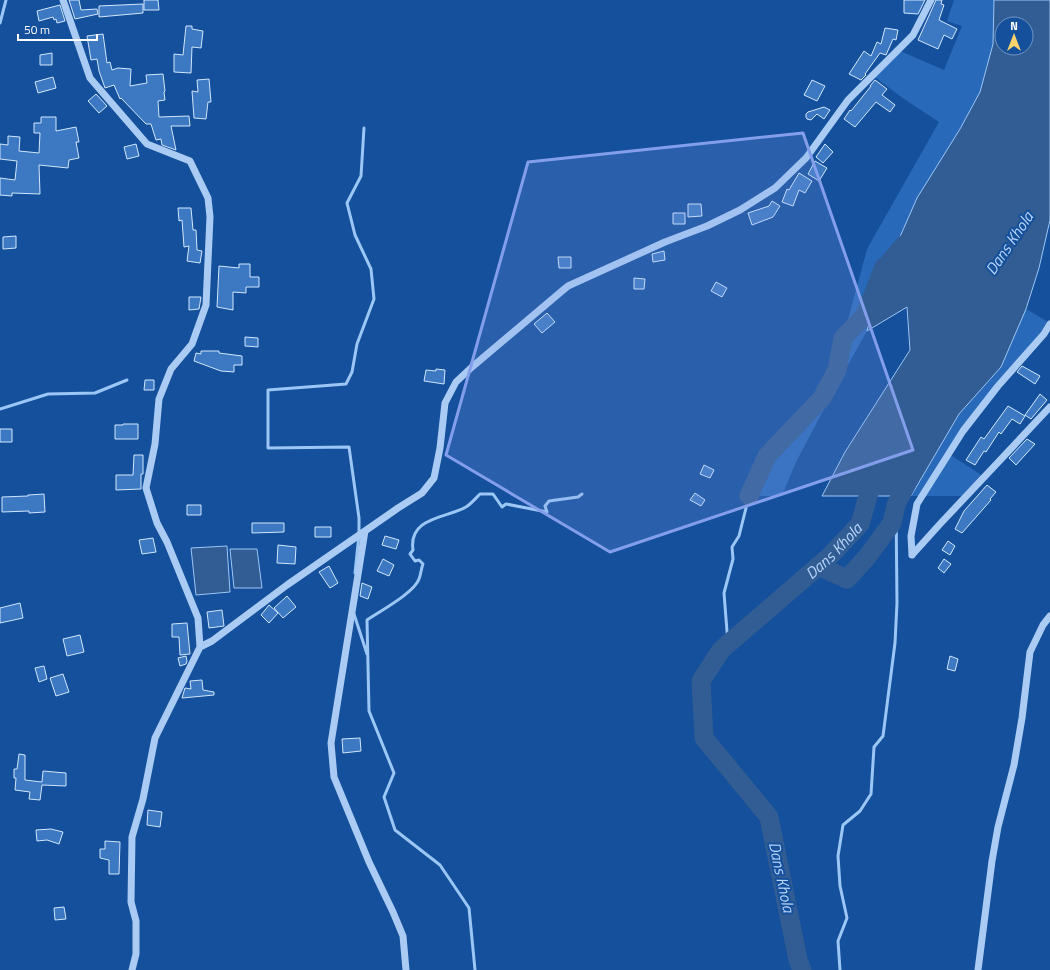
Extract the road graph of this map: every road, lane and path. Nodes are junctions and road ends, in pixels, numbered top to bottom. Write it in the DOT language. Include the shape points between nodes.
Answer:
graph roads {
  1 [pos="63,0"];
  2 [pos="931,0"];
  3 [pos="1050,324"];
  4 [pos="1050,407"];
  5 [pos="365,531"];
  6 [pos="1050,616"];
  7 [pos="200,647"];
  8 [pos="132,970"];
  9 [pos="406,970"];
  10 [pos="978,970"];
  1 -- 7 [label="street" via="90,78 147,144 190,161 208,198 210,218 206,305 192,344 171,369 158,399 155,444 146,488 157,524 198,618"];
  2 -- 5 [label="street" via="912,35 848,100 806,158 775,188 740,210 707,226 568,286 456,382 445,403 434,478 422,493"];
  3 -- 4 [label="street" via="963,431 917,504 911,536 912,555"];
  5 -- 7 [label="street" via="287,585 212,642"];
  5 -- 9 [label="street" via="331,743 334,776 403,936"];
  6 -- 10 [label="street" via="1030,652 1014,764 992,860"];
  7 -- 8 [label="street" via="155,738 144,799 132,837 131,902 136,921 136,954"];
}
